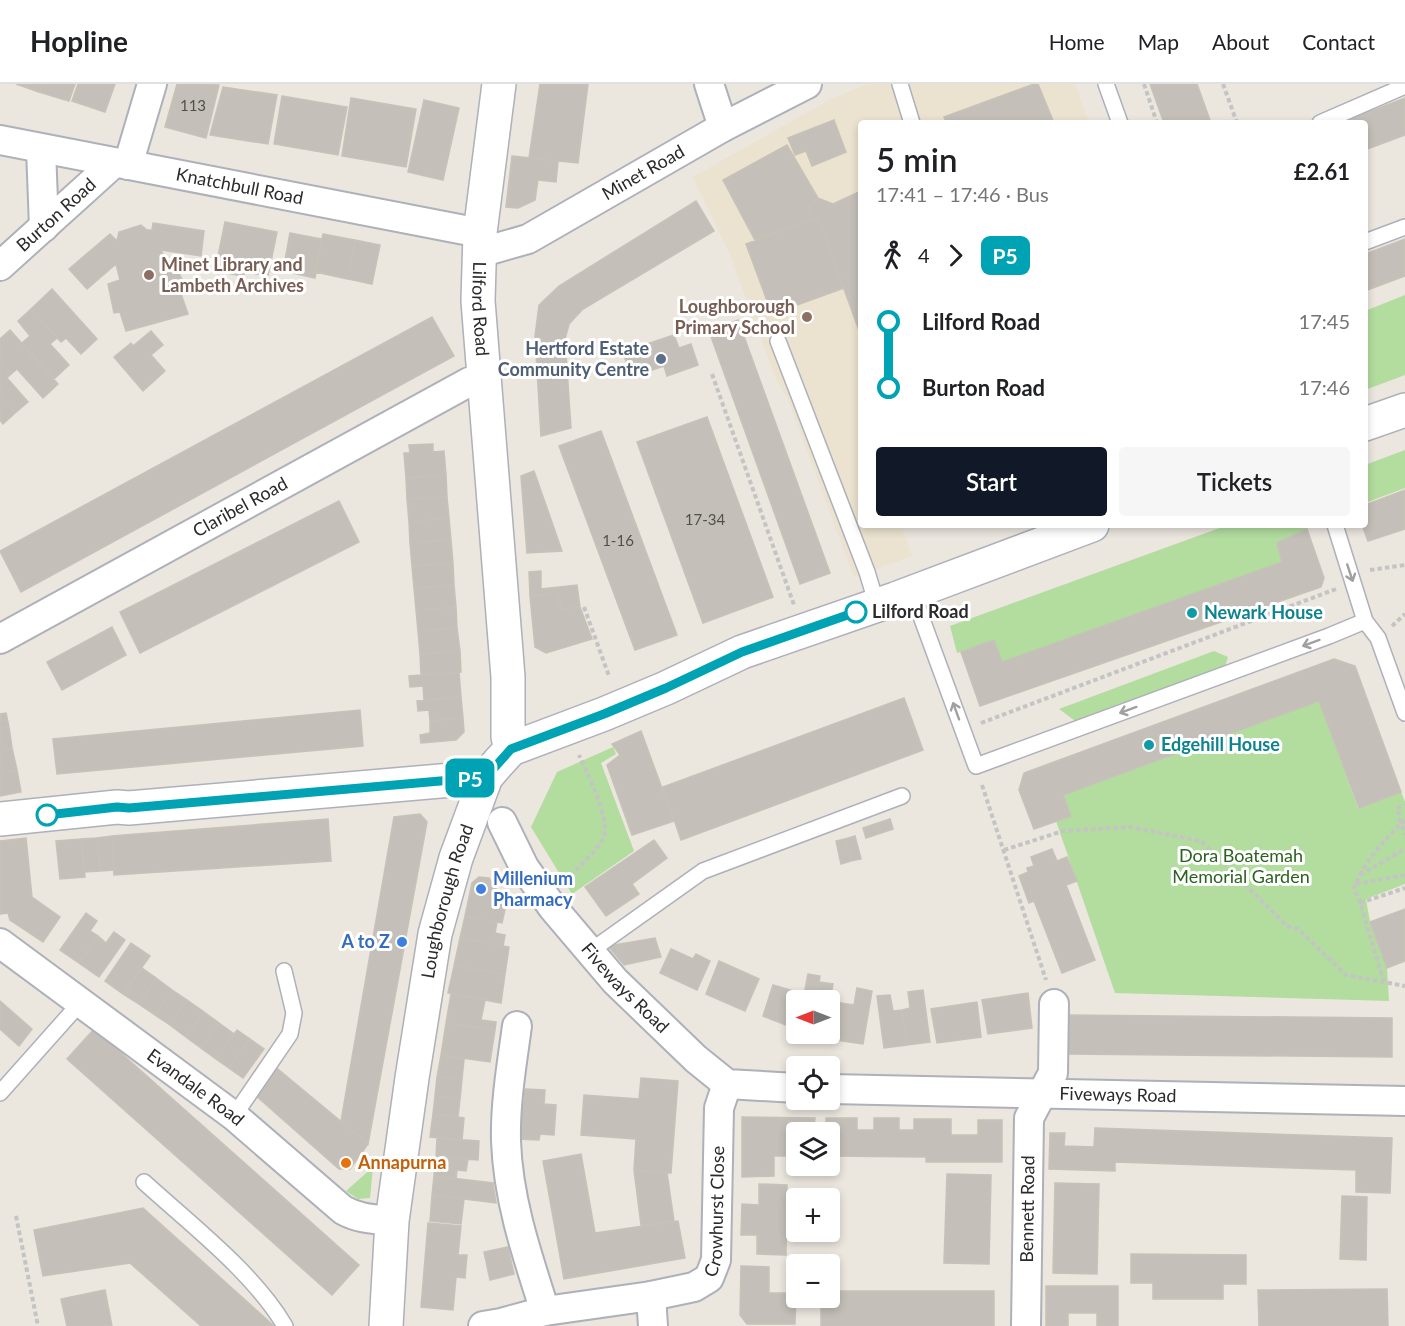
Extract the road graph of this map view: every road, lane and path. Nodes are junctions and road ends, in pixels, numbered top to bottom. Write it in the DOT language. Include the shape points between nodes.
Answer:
graph roads {
  1 [pos="152,84"];
  2 [pos="499,84"];
  3 [pos="709,84"];
  4 [pos="807,84"];
  5 [pos="900,84"];
  6 [pos="1106,84"];
  7 [pos="1144,84"];
  8 [pos="1223,84"];
  9 [pos="1405,86"];
  10 [pos="911,120"];
  11 [pos="1119,120"];
  12 [pos="1156,120"];
  13 [pos="1236,120"];
  14 [pos="1327,120"];
  15 [pos="723,127"];
  16 [pos="0,140"];
  17 [pos="41,149"];
  18 [pos="121,164"];
  19 [pos="44,227"];
  20 [pos="1405,227"];
  21 [pos="1368,241"];
  22 [pos="479,243"];
  23 [pos="0,266"];
  24 [pos="778,341"];
  25 [pos="712,374"];
  26 [pos="484,380"];
  27 [pos="1405,410"];
  28 [pos="1368,423"];
  29 [pos="1084,528"];
  30 [pos="1336,528"];
  31 [pos="1405,565"];
  32 [pos="1352,578"];
  33 [pos="912,592"];
  34 [pos="877,605"];
  35 [pos="794,606"];
  36 [pos="584,607"];
  37 [pos="1365,621"];
  38 [pos="0,639"];
  39 [pos="609,676"];
  40 [pos="1405,713"];
  41 [pos="963,730"];
  42 [pos="511,749"];
  43 [pos="579,755"];
  44 [pos="976,766"];
  45 [pos="486,777"];
  46 [pos="902,796"];
  47 [pos="1405,805"];
  48 [pos="0,819"];
  49 [pos="502,822"];
  50 [pos="1403,822"];
  51 [pos="1405,835"];
  52 [pos="1405,849"];
  53 [pos="1004,850"];
  54 [pos="1359,875"];
  55 [pos="1405,875"];
  56 [pos="1355,884"];
  57 [pos="559,886"];
  58 [pos="1405,888"];
  59 [pos="1360,903"];
  60 [pos="0,943"];
  61 [pos="590,952"];
  62 [pos="284,971"];
  63 [pos="1384,982"];
  64 [pos="1405,986"];
  65 [pos="81,1002"];
  66 [pos="1054,1004"];
  67 [pos="517,1026"];
  68 [pos="727,1084"];
  69 [pos="786,1087"];
  70 [pos="840,1089"];
  71 [pos="0,1093"];
  72 [pos="1042,1094"];
  73 [pos="1405,1101"];
  74 [pos="234,1116"];
  75 [pos="144,1182"];
  76 [pos="16,1216"];
  77 [pos="392,1221"];
  78 [pos="651,1296"];
  79 [pos="545,1311"];
  80 [pos="495,1325"];
  81 [pos="38,1326"];
  82 [pos="285,1326"];
  83 [pos="386,1326"];
  84 [pos="653,1326"];
  85 [pos="1026,1326"];
  1 -- 18 [label="street"];
  2 -- 22 [label="street, Lilford Road"];
  3 -- 15 [label="street"];
  4 -- 15 [label="street, Minet Road"];
  5 -- 10 [label="lane"];
  6 -- 11 [label="lane"];
  7 -- 12 [label="path"];
  8 -- 13 [label="path"];
  9 -- 14 [label="lane"];
  15 -- 22 [label="street, Minet Road" via="528,239"];
  16 -- 17 [label="street, Knatchbull Road"];
  17 -- 18 [label="street, Knatchbull Road"];
  17 -- 19 [label="street"];
  18 -- 19 [label="street, Burton Road"];
  18 -- 22 [label="street, Knatchbull Road"];
  19 -- 23 [label="street, Burton Road"];
  20 -- 21 [label="lane"];
  22 -- 26 [label="street, Lilford Road" via="478,301"];
  24 -- 34 [label="lane"];
  25 -- 35 [label="path"];
  26 -- 38 [label="street, Claribel Road" via="469,382"];
  26 -- 42 [label="street, Lilford Road"];
  27 -- 28 [label="street"];
  29 -- 33 [label="street, Loughborough Road"];
  30 -- 32 [label="lane, one-way"];
  31 -- 32 [label="path"];
  32 -- 37 [label="lane"];
  32 -- 41 [label="path"];
  33 -- 34 [label="street, Loughborough Road"];
  41 -- 33 [label="lane, one-way"];
  34 -- 42 [label="street, Loughborough Road" via="742,652 666,688"];
  36 -- 39 [label="path"];
  37 -- 40 [label="lane" via="1378,638"];
  37 -- 44 [label="lane, one-way"];
  41 -- 44 [label="lane"];
  42 -- 45 [label="street, Loughborough Road"];
  43 -- 57 [label="path" via="606,824 604,837 592,854"];
  44 -- 53 [label="path"];
  45 -- 48 [label="street"];
  45 -- 77 [label="street, Loughborough Road" via="451,873 436,928"];
  46 -- 61 [label="lane" via="703,871"];
  47 -- 50 [label="path" via="1397,808"];
  49 -- 61 [label="street, Fiveways Road" via="524,867"];
  50 -- 51 [label="path"];
  50 -- 54 [label="path" via="1378,846"];
  52 -- 54 [label="path"];
  53 -- 63 [label="path" via="1063,831 1130,827 1201,841 1287,926 1298,929 1346,975"];
  53 -- 66 [label="path"];
  54 -- 56 [label="path"];
  55 -- 56 [label="path"];
  56 -- 59 [label="path"];
  58 -- 59 [label="path"];
  59 -- 63 [label="path"];
  60 -- 65 [label="street, Evandale Road"];
  61 -- 68 [label="street, Fiveways Road" via="648,1013"];
  62 -- 74 [label="lane" via="294,1013 290,1034"];
  63 -- 64 [label="path"];
  65 -- 71 [label="lane"];
  65 -- 74 [label="street, Evandale Road"];
  66 -- 72 [label="street, Bennett Road" via="1053,1073"];
  67 -- 79 [label="street" via="506,1140 515,1216"];
  68 -- 69 [label="street"];
  68 -- 78 [label="street, Crowhurst Close" via="719,1108 716,1260 709,1278 694,1287"];
  70 -- 72 [label="street, Fiveways Road"];
  72 -- 73 [label="street, Fiveways Road"];
  72 -- 85 [label="street, Bennett Road" via="1029,1118"];
  74 -- 77 [label="street, Evandale Road" via="342,1210 363,1218"];
  75 -- 82 [label="lane" via="257,1287"];
  76 -- 81 [label="path"];
  77 -- 83 [label="street, Loughborough Road"];
  78 -- 79 [label="street, Crowhurst Close"];
  78 -- 84 [label="street"];
  79 -- 80 [label="street, Crowhurst Close"];
}
